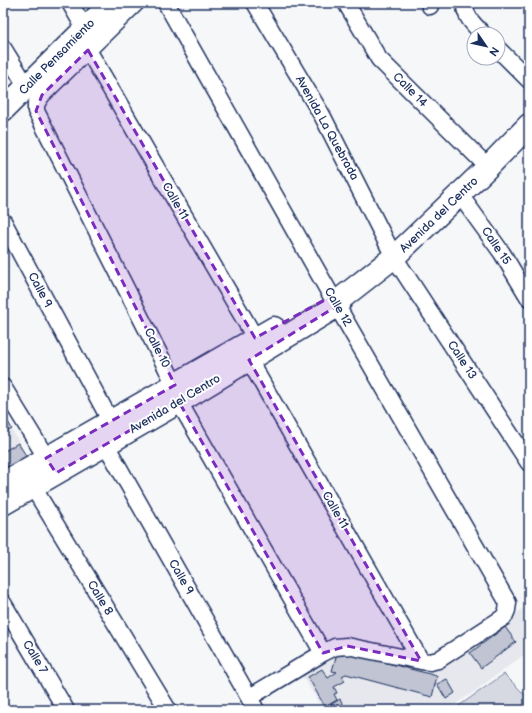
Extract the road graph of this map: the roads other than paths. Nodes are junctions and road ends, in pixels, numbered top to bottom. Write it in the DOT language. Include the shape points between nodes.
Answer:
graph roads {
  1 [pos="70,3"];
  2 [pos="110,3"];
  3 [pos="136,3"];
  4 [pos="166,3"];
  5 [pos="255,3"];
  6 [pos="346,3"];
  7 [pos="464,3"];
  8 [pos="475,26"];
  9 [pos="85,29"];
  10 [pos="3,48"];
  11 [pos="88,50"];
  12 [pos="506,57"];
  13 [pos="529,80"];
  14 [pos="27,87"];
  15 [pos="3,110"];
  16 [pos="528,129"];
  17 [pos="488,167"];
  18 [pos="460,195"];
  19 [pos="3,221"];
  20 [pos="394,257"];
  21 [pos="529,298"];
  22 [pos="337,300"];
  23 [pos="255,350"];
  24 [pos="3,387"];
  25 [pos="177,394"];
  26 [pos="111,422"];
  27 [pos="106,445"];
  28 [pos="529,463"];
  29 [pos="51,466"];
  30 [pos="3,483"];
  31 [pos="33,487"];
  32 [pos="3,504"];
  33 [pos="3,603"];
  34 [pos="323,653"];
  35 [pos="421,661"];
  36 [pos="253,703"];
  37 [pos="66,710"];
  38 [pos="168,710"];
  1 -- 9 [label="street"];
  2 -- 9 [label="street, Calle Pensamiento"];
  3 -- 11 [label="street"];
  4 -- 22 [label="street, Calle 12"];
  5 -- 20 [label="street, Avenida La Quebrada" via="324,117"];
  6 -- 17 [label="street, Calle 14" via="379,59"];
  7 -- 8 [label="street" via="464,8"];
  9 -- 14 [label="street, Calle Pensamiento"];
  10 -- 14 [label="street"];
  11 -- 23 [label="street, Calle 11"];
  11 -- 25 [label="street, Calle 10" via="42,95 36,104 36,110"];
  12 -- 13 [label="street"];
  14 -- 15 [label="street, Calle Pensamiento"];
  16 -- 17 [label="street, Avenida del Centro"];
  17 -- 18 [label="street, Avenida del Centro"];
  18 -- 20 [label="street, Avenida del Centro"];
  18 -- 21 [label="street, Calle 15" via="502,253"];
  19 -- 26 [label="street, Calle 9"];
  20 -- 22 [label="street, Avenida del Centro"];
  20 -- 28 [label="street, Calle 13"];
  22 -- 23 [label="street, Avenida del Centro"];
  22 -- 35 [label="street, Calle 12" via="508,602 508,610 504,617 438,660"];
  23 -- 25 [label="street, Avenida del Centro"];
  23 -- 35 [label="street, Calle 11"];
  24 -- 29 [label="street"];
  25 -- 26 [label="street, Avenida del Centro"];
  25 -- 27 [label="street, Avenida del Centro"];
  25 -- 34 [label="street, Calle 10"];
  26 -- 29 [label="street, Avenida del Centro"];
  27 -- 29 [label="street, Avenida del Centro"];
  27 -- 36 [label="street, Calle 9"];
  29 -- 30 [label="street, Avenida del Centro"];
  29 -- 31 [label="street, Avenida del Centro"];
  31 -- 32 [label="street, Avenida del Centro"];
  31 -- 38 [label="street, Calle 8"];
  33 -- 37 [label="street, Calle 7"];
  34 -- 35 [label="street" via="334,647 347,646"];
  34 -- 36 [label="street"];
}
